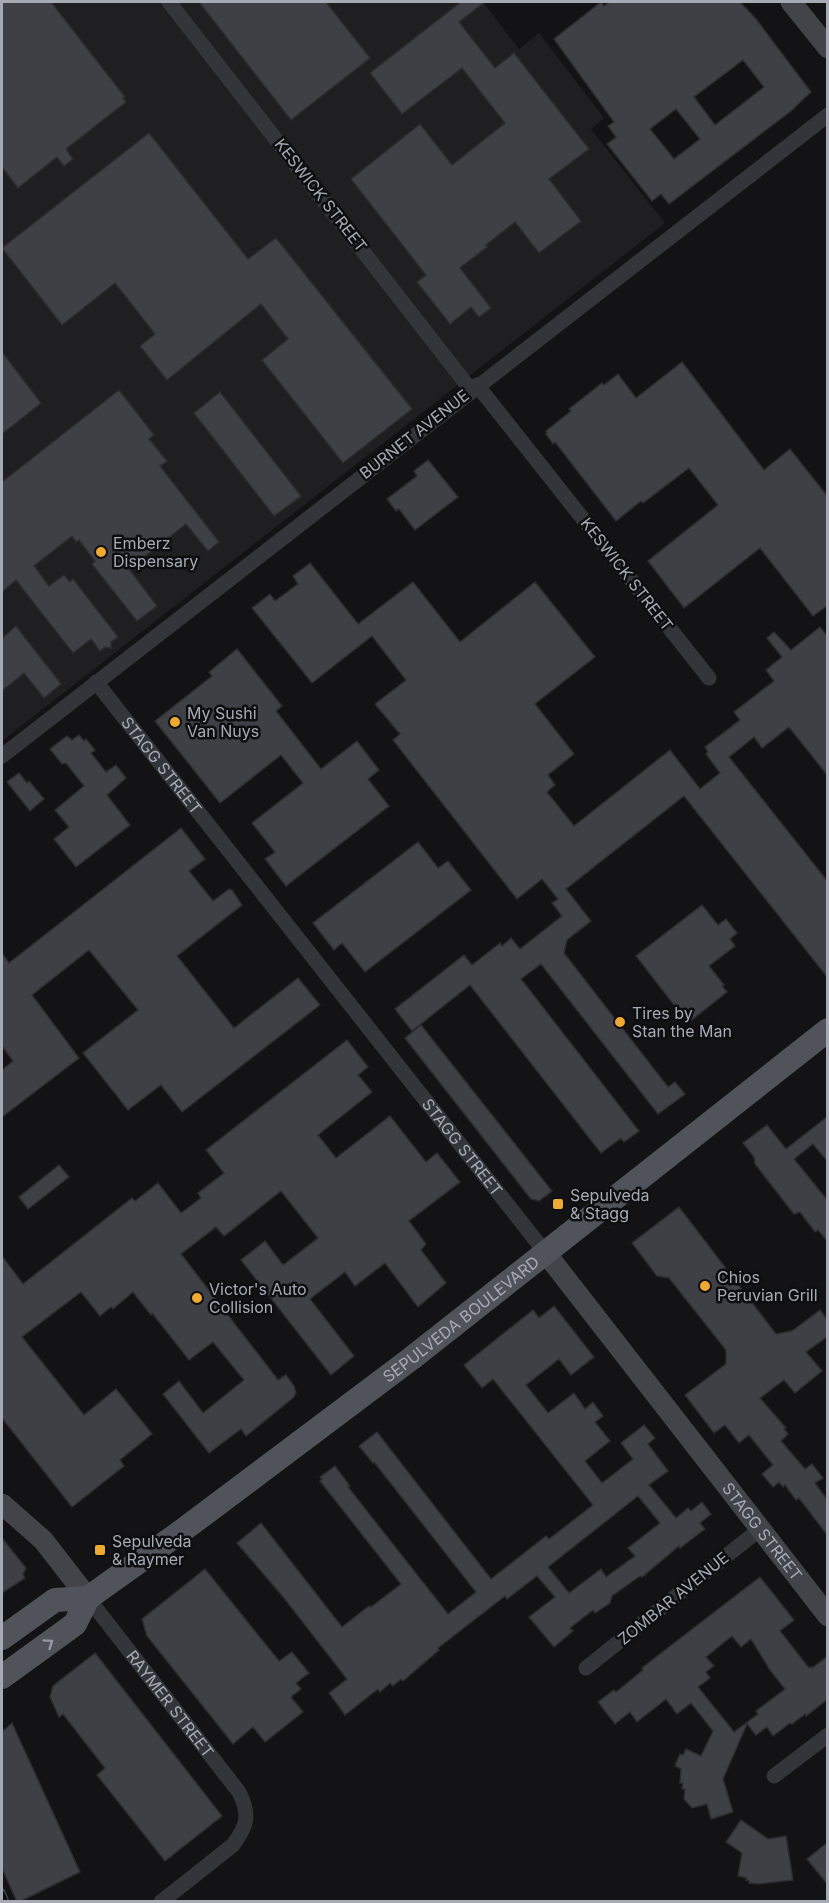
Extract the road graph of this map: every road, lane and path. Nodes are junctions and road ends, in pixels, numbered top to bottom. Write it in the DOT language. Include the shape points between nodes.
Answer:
graph roads {
  1 [pos="169,2"];
  2 [pos="791,2"];
  3 [pos="828,48"];
  4 [pos="828,115"];
  5 [pos="474,387"];
  6 [pos="709,678"];
  7 [pos="96,682"];
  8 [pos="2,756"];
  9 [pos="828,1030"];
  10 [pos="545,1252"];
  11 [pos="2,1504"];
  12 [pos="760,1529"];
  13 [pos="88,1598"];
  14 [pos="828,1616"];
  15 [pos="2,1638"];
  16 [pos="586,1668"];
  17 [pos="2,1677"];
  18 [pos="828,1735"];
  19 [pos="774,1776"];
  20 [pos="161,1902"];
  1 -- 5 [label="street, KESWICK STREET"];
  2 -- 3 [label="street"];
  4 -- 5 [label="street, BURNET AVENUE"];
  5 -- 6 [label="street, KESWICK STREET"];
  5 -- 7 [label="street, BURNET AVENUE"];
  7 -- 8 [label="street, BURNET AVENUE"];
  7 -- 10 [label="street, STAGG STREET"];
  9 -- 10 [label="main road, SEPULVEDA BOULEVARD"];
  10 -- 12 [label="street, STAGG STREET"];
  10 -- 13 [label="main road, SEPULVEDA BOULEVARD" via="336,1416"];
  11 -- 13 [label="street, RAYMER STREET" via="43,1540"];
  12 -- 14 [label="street, STAGG STREET"];
  12 -- 16 [label="street, ZOMBAR AVENUE"];
  13 -- 15 [label="main road" via="55,1600"];
  17 -- 13 [label="main road, SEPULVEDA BOULEVARD, one-way" via="75,1624"];
  13 -- 20 [label="street, RAYMER STREET" via="239,1792 245,1806 247,1819 233,1845"];
  18 -- 19 [label="street"];
}
